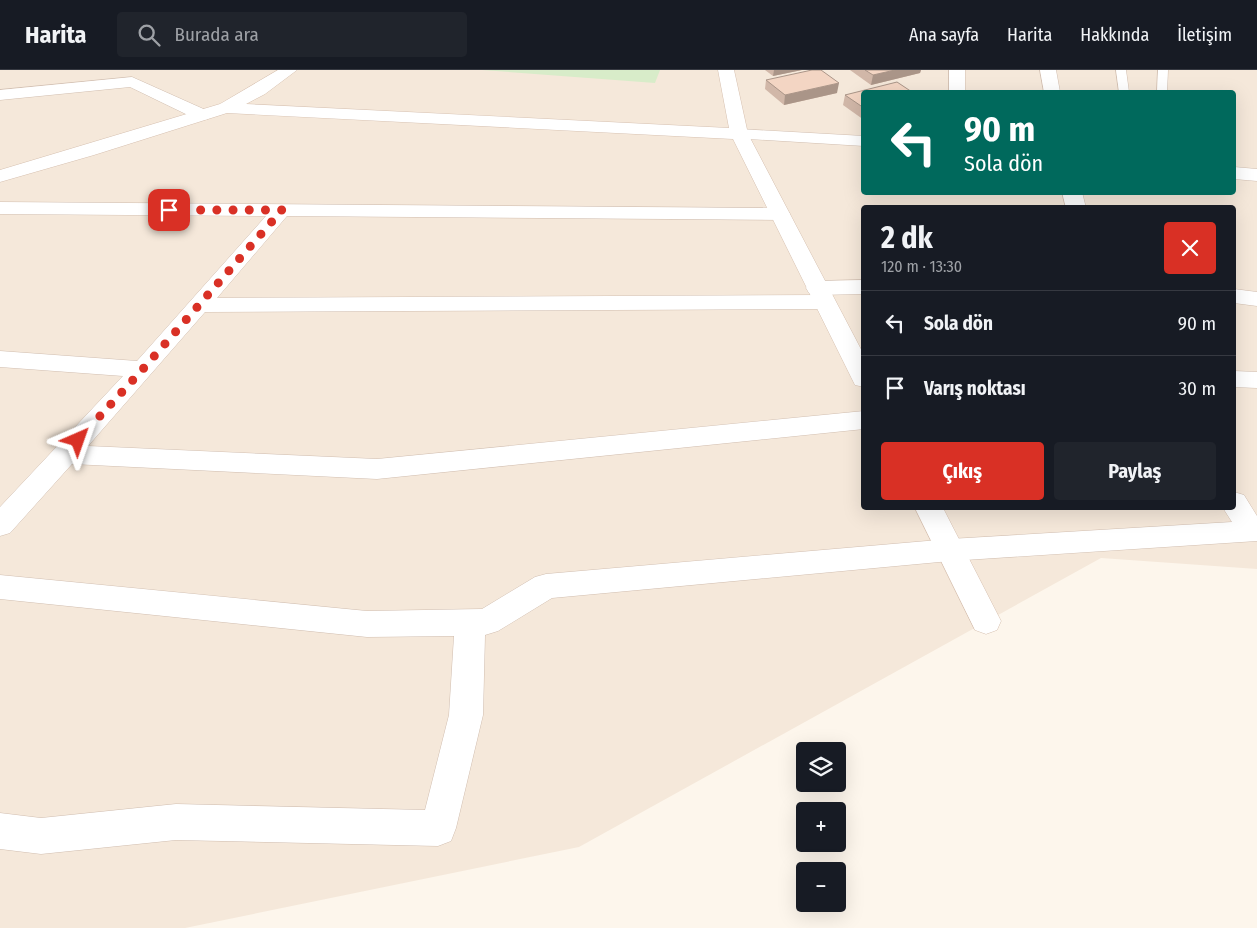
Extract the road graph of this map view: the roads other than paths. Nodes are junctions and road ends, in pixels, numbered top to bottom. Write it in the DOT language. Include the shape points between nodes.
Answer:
graph roads {
  1 [pos="289,70"];
  2 [pos="726,70"];
  3 [pos="957,70"];
  4 [pos="1048,70"];
  5 [pos="1120,70"];
  6 [pos="1163,70"];
  7 [pos="957,90"];
  8 [pos="1052,90"];
  9 [pos="1124,90"];
  10 [pos="1162,90"];
  11 [pos="0,95"];
  12 [pos="226,108"];
  13 [pos="202,116"];
  14 [pos="739,134"];
  15 [pos="861,141"];
  16 [pos="1236,173"];
  17 [pos="1257,175"];
  18 [pos="0,176"];
  19 [pos="0,208"];
  20 [pos="282,210"];
  21 [pos="780,214"];
  22 [pos="861,288"];
  23 [pos="821,295"];
  24 [pos="1236,296"];
  25 [pos="1257,299"];
  26 [pos="199,305"];
  27 [pos="0,359"];
  28 [pos="143,369"];
  29 [pos="861,373"];
  30 [pos="1236,379"];
  31 [pos="1257,380"];
  32 [pos="861,420"];
  33 [pos="65,454"];
  34 [pos="1236,505"];
  35 [pos="930,510"];
  36 [pos="0,525"];
  37 [pos="1255,533"];
  38 [pos="950,550"];
  39 [pos="0,587"];
  40 [pos="986,621"];
  41 [pos="470,623"];
  42 [pos="0,831"];
  1 -- 12 [label="street"];
  2 -- 14 [label="street"];
  3 -- 7 [label="street"];
  4 -- 8 [label="street"];
  5 -- 9 [label="lane"];
  6 -- 10 [label="lane"];
  11 -- 13 [label="street" via="48,84 132,82"];
  12 -- 13 [label="street"];
  12 -- 14 [label="street"];
  13 -- 18 [label="street"];
  14 -- 15 [label="street"];
  14 -- 21 [label="street"];
  16 -- 17 [label="street"];
  19 -- 20 [label="street"];
  20 -- 21 [label="street"];
  20 -- 26 [label="street"];
  21 -- 23 [label="street"];
  22 -- 23 [label="street"];
  23 -- 26 [label="street"];
  23 -- 29 [label="street"];
  24 -- 25 [label="street"];
  26 -- 28 [label="street"];
  27 -- 28 [label="street"];
  28 -- 33 [label="street"];
  30 -- 31 [label="street"];
  32 -- 33 [label="street" via="377,470"];
  33 -- 36 [label="street"];
  34 -- 37 [label="street"];
  35 -- 38 [label="street"];
  37 -- 38 [label="street"];
  38 -- 40 [label="street"];
  38 -- 41 [label="street" via="546,586 487,622"];
  39 -- 41 [label="street" via="367,624"];
  41 -- 42 [label="street" via="466,715 438,828 176,822 41,836"];
}
